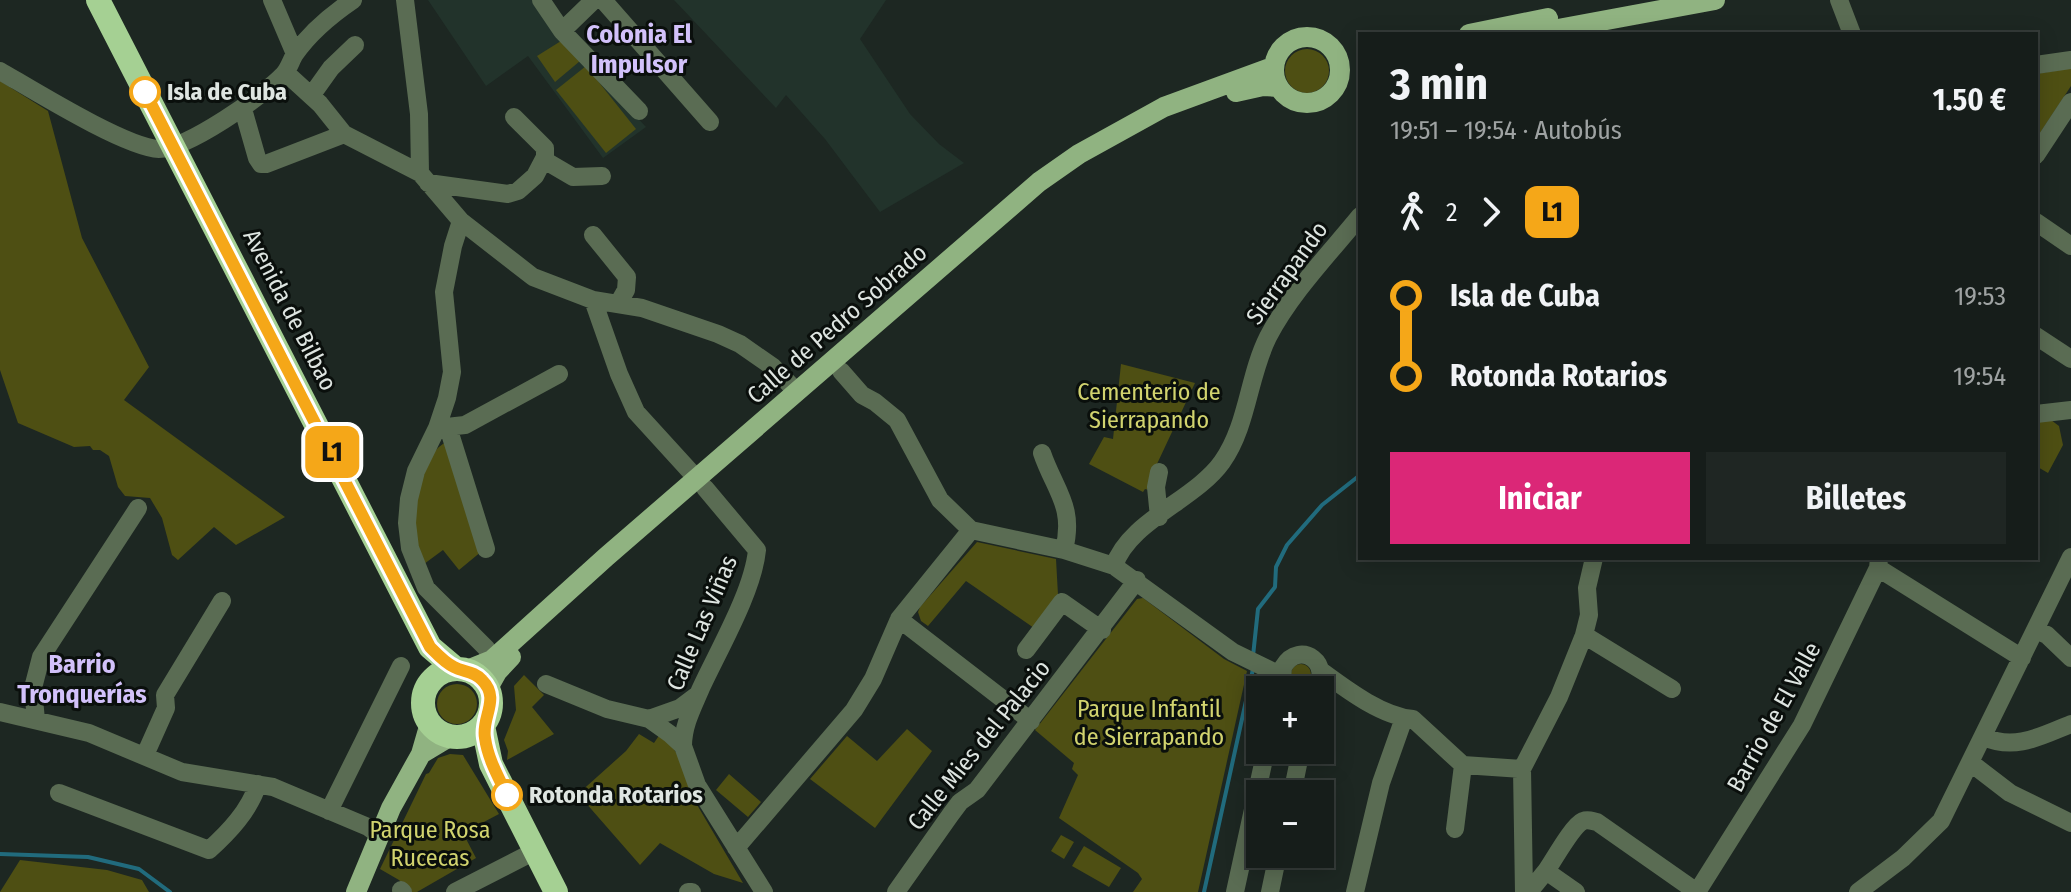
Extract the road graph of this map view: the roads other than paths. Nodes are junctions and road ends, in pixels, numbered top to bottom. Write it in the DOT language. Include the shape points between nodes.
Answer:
graph roads {
  1 [pos="98,0"];
  2 [pos="272,0"];
  3 [pos="353,0"];
  4 [pos="405,0"];
  5 [pos="541,0"];
  6 [pos="594,0"];
  7 [pos="603,0"];
  8 [pos="1650,0"];
  9 [pos="1715,0"];
  10 [pos="1839,0"];
  11 [pos="562,31"];
  12 [pos="1480,32"];
  13 [pos="1542,32"];
  14 [pos="1851,32"];
  15 [pos="355,45"];
  16 [pos="295,54"];
  17 [pos="2071,60"];
  18 [pos="1346,64"];
  19 [pos="2038,65"];
  20 [pos="0,71"];
  21 [pos="286,73"];
  22 [pos="1276,77"];
  23 [pos="311,96"];
  24 [pos="2071,102"];
  25 [pos="243,109"];
  26 [pos="639,111"];
  27 [pos="514,117"];
  28 [pos="710,122"];
  29 [pos="344,134"];
  30 [pos="172,147"];
  31 [pos="2038,152"];
  32 [pos="544,160"];
  33 [pos="602,176"];
  34 [pos="424,178"];
  35 [pos="1358,218"];
  36 [pos="461,221"];
  37 [pos="2038,223"];
  38 [pos="593,235"];
  39 [pos="2071,246"];
  40 [pos="593,300"];
  41 [pos="618,304"];
  42 [pos="2038,337"];
  43 [pos="2071,359"];
  44 [pos="841,371"];
  45 [pos="559,374"];
  46 [pos="797,392"];
  47 [pos="2071,410"];
  48 [pos="2038,414"];
  49 [pos="442,427"];
  50 [pos="1042,453"];
  51 [pos="1159,472"];
  52 [pos="701,484"];
  53 [pos="138,508"];
  54 [pos="1159,517"];
  55 [pos="971,530"];
  56 [pos="486,549"];
  57 [pos="1064,550"];
  58 [pos="2071,557"];
  59 [pos="1594,560"];
  60 [pos="1878,563"];
  61 [pos="1114,566"];
  62 [pos="1137,580"];
  63 [pos="222,601"];
  64 [pos="899,619"];
  65 [pos="1102,630"];
  66 [pos="2036,630"];
  67 [pos="1584,635"];
  68 [pos="430,647"];
  69 [pos="1026,650"];
  70 [pos="2022,658"];
  71 [pos="2071,658"];
  72 [pos="492,660"];
  73 [pos="401,666"];
  74 [pos="462,670"];
  75 [pos="1278,676"];
  76 [pos="1286,676"];
  77 [pos="1316,676"];
  78 [pos="432,680"];
  79 [pos="546,684"];
  80 [pos="1334,686"];
  81 [pos="488,688"];
  82 [pos="1672,689"];
  83 [pos="699,693"];
  84 [pos="0,712"];
  85 [pos="1404,718"];
  86 [pos="649,719"];
  87 [pos="36,720"];
  88 [pos="1031,721"];
  89 [pos="430,723"];
  90 [pos="2071,724"];
  91 [pos="465,733"];
  92 [pos="1984,737"];
  93 [pos="683,746"];
  94 [pos="421,754"];
  95 [pos="145,755"];
  96 [pos="1971,763"];
  97 [pos="1263,764"];
  98 [pos="1463,765"];
  99 [pos="1522,769"];
  100 [pos="258,784"];
  101 [pos="59,793"];
  102 [pos="329,811"];
  103 [pos="2071,823"];
  104 [pos="1455,829"];
  105 [pos="379,835"];
  106 [pos="736,848"];
  107 [pos="535,851"];
  108 [pos="1275,868"];
  109 [pos="1546,871"];
  110 [pos="754,889"];
  111 [pos="356,892"];
  112 [pos="455,892"];
  113 [pos="556,892"];
  114 [pos="896,892"];
  115 [pos="1235,892"];
  116 [pos="1270,892"];
  117 [pos="1355,892"];
  118 [pos="1526,892"];
  119 [pos="1576,892"];
  120 [pos="1697,892"];
  121 [pos="1858,892"];
  1 -- 30 [label="highway, Avenida de Bilbao"];
  2 -- 16 [label="street"];
  3 -- 16 [label="street" via="320,24"];
  4 -- 34 [label="street"];
  5 -- 11 [label="street"];
  6 -- 11 [label="street"];
  7 -- 28 [label="street"];
  8 -- 12 [label="main road"];
  9 -- 13 [label="main road"];
  10 -- 14 [label="street"];
  11 -- 26 [label="street"];
  15 -- 23 [label="street"];
  16 -- 21 [label="street"];
  17 -- 19 [label="street"];
  18 -- 22 [label="main road" via="1334,90 1316,102 1295,101"];
  18 -- 22 [label="main road" via="1323,40 1302,36 1282,47"];
  20 -- 30 [label="street" via="128,139 151,148"];
  21 -- 23 [label="street"];
  21 -- 25 [label="street"];
  22 -- 44 [label="main road, Calle de Pedro Sobrado" via="1169,118 1110,148 1043,194"];
  22 -- 46 [label="main road, Calle de Pedro Sobrado" via="1164,107 1079,154 1039,182"];
  23 -- 29 [label="street"];
  24 -- 31 [label="street"];
  25 -- 29 [label="street" via="261,164"];
  25 -- 30 [label="street"];
  27 -- 32 [label="street" via="545,148"];
  29 -- 34 [label="street"];
  30 -- 68 [label="highway, Avenida de Bilbao"];
  32 -- 33 [label="street" via="573,177"];
  32 -- 34 [label="street" via="526,185 508,194"];
  34 -- 36 [label="street"];
  35 -- 54 [label="street, Sierrapando" via="1269,335 1235,440 1221,464"];
  36 -- 40 [label="street" via="533,277"];
  36 -- 49 [label="street" via="444,292 452,372"];
  37 -- 39 [label="street"];
  38 -- 41 [label="street" via="627,277"];
  40 -- 41 [label="street"];
  40 -- 52 [label="street" via="636,412"];
  41 -- 46 [label="street" via="740,344"];
  42 -- 43 [label="street"];
  44 -- 52 [label="main road, Calle de Pedro Sobrado"];
  44 -- 55 [label="street" via="862,395 897,420 940,500"];
  45 -- 49 [label="street" via="465,425"];
  46 -- 52 [label="main road, Calle de Pedro Sobrado"];
  47 -- 48 [label="street"];
  49 -- 56 [label="street"];
  49 -- 72 [label="street" via="416,471 407,523 410,548 426,588"];
  50 -- 57 [label="street" via="1069,525"];
  51 -- 54 [label="street"];
  52 -- 72 [label="main road, Calle de Pedro Sobrado" via="606,557"];
  52 -- 81 [label="main road, Calle de Pedro Sobrado" via="511,657"];
  52 -- 83 [label="street, Calle Las Viñas" via="757,550 745,592"];
  53 -- 87 [label="street" via="41,657 33,688"];
  54 -- 61 [label="street, Sierrapando" via="1124,546"];
  55 -- 57 [label="street"];
  55 -- 64 [label="street"];
  57 -- 61 [label="street"];
  58 -- 66 [label="street"];
  59 -- 67 [label="street"];
  60 -- 70 [label="street"];
  60 -- 120 [label="street, Barrio de El Valle" via="1802,725"];
  61 -- 62 [label="street"];
  62 -- 65 [label="street, Calle Mies del Palacio"];
  62 -- 75 [label="street" via="1241,657"];
  63 -- 95 [label="street" via="165,695 166,708"];
  64 -- 88 [label="street"];
  64 -- 106 [label="street" via="854,710"];
  65 -- 69 [label="street, Calle Mies del Palacio" via="1062,602"];
  65 -- 88 [label="street, Calle Mies del Palacio"];
  66 -- 70 [label="street"];
  66 -- 71 [label="street"];
  67 -- 82 [label="street"];
  67 -- 99 [label="street"];
  68 -- 74 [label="highway, Avenida de Bilbao"];
  68 -- 78 [label="highway, Avenida de Bilbao"];
  70 -- 92 [label="street"];
  72 -- 74 [label="main road, Calle de Pedro Sobrado"];
  73 -- 102 [label="street"];
  74 -- 78 [label="highway" via="447,670"];
  74 -- 81 [label="highway"];
  76 -- 77 [label="street" via="1296,655 1306,655 1316,661"];
  78 -- 89 [label="highway" via="423,701"];
  79 -- 86 [label="street" via="607,709"];
  80 -- 85 [label="street"];
  81 -- 91 [label="highway" via="491,707"];
  83 -- 86 [label="street" via="680,708"];
  83 -- 93 [label="street, Calle Las Viñas"];
  84 -- 87 [label="street"];
  85 -- 98 [label="street" via="1413,719"];
  85 -- 117 [label="street" via="1381,783"];
  86 -- 93 [label="street"];
  87 -- 95 [label="street"];
  88 -- 114 [label="street, Calle Mies del Palacio" via="974,793 960,802"];
  89 -- 91 [label="highway" via="443,734"];
  89 -- 94 [label="main road"];
  90 -- 92 [label="street" via="2017,744"];
  91 -- 94 [label="main road"];
  91 -- 107 [label="highway" via="491,764"];
  92 -- 96 [label="street"];
  93 -- 106 [label="street" via="697,785"];
  94 -- 105 [label="main road"];
  95 -- 100 [label="street" via="201,777"];
  96 -- 103 [label="street" via="2010,793"];
  96 -- 121 [label="street" via="1933,830"];
  97 -- 115 [label="street"];
  98 -- 99 [label="street"];
  98 -- 104 [label="street"];
  99 -- 118 [label="street"];
  100 -- 101 [label="street" via="232,829 209,850"];
  100 -- 102 [label="street"];
  102 -- 105 [label="street"];
  105 -- 111 [label="main road"];
  106 -- 110 [label="street"];
  107 -- 112 [label="street"];
  107 -- 113 [label="highway"];
  108 -- 116 [label="street"];
  109 -- 118 [label="street"];
  109 -- 119 [label="street"];
  109 -- 120 [label="street" via="1575,829 1589,820"];
}
